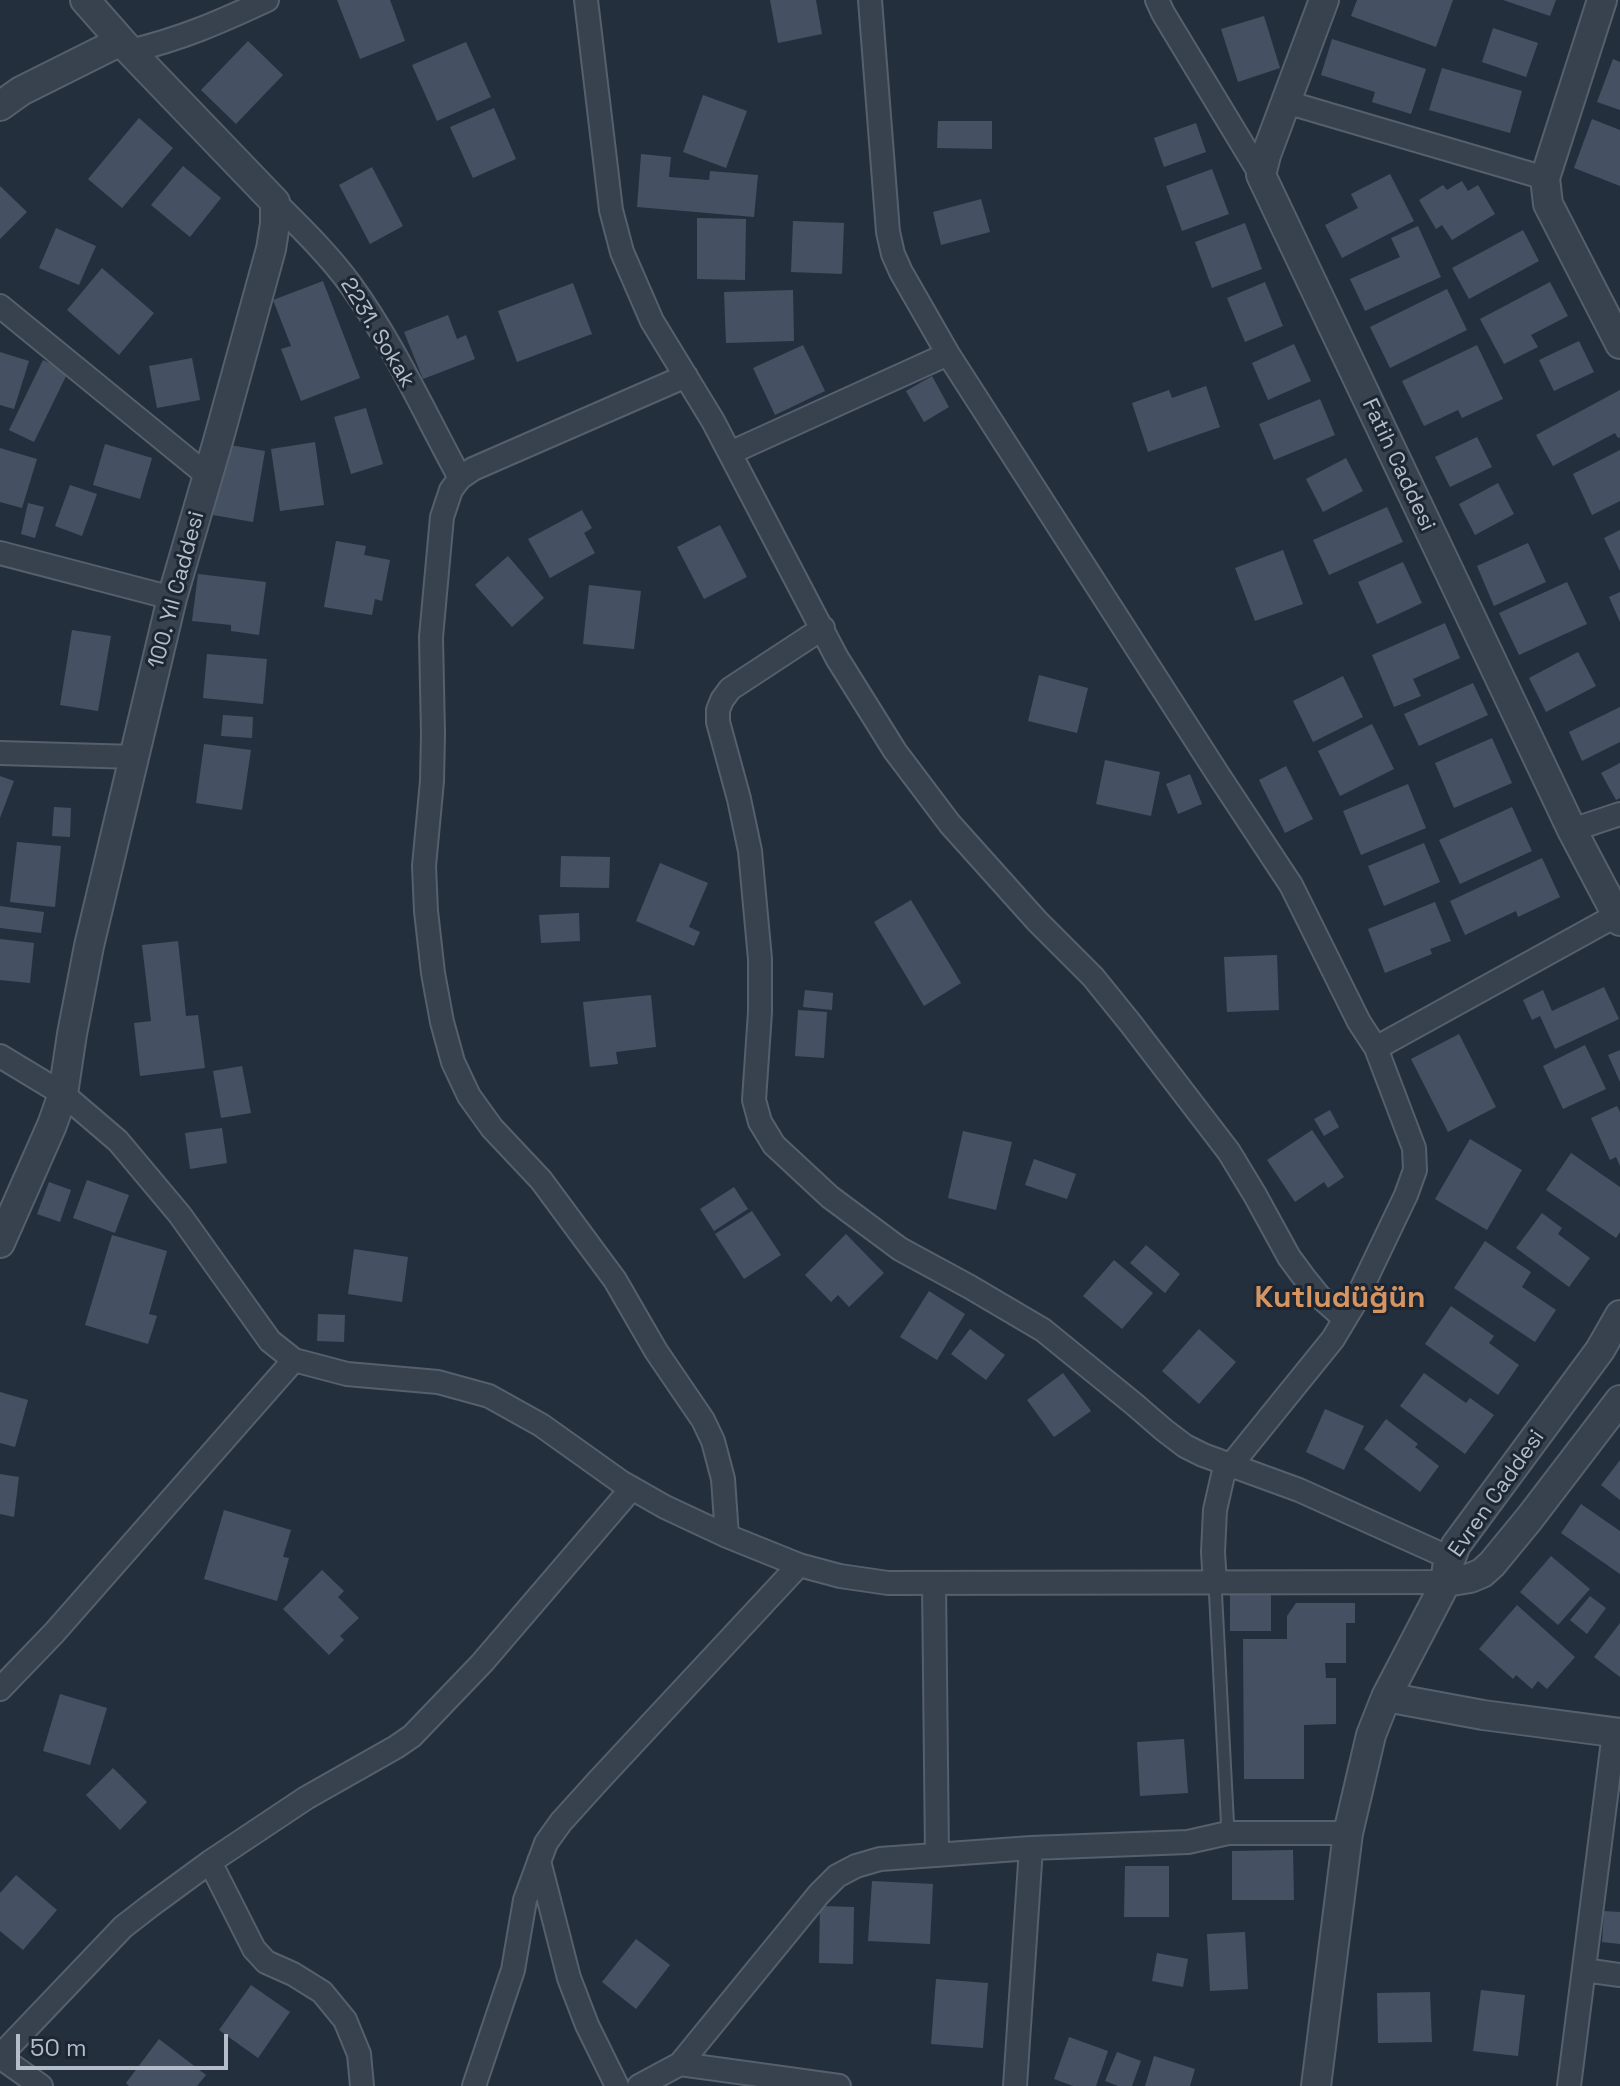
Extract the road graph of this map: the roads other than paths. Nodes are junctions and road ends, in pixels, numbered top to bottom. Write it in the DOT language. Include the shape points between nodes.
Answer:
graph roads {
  1 [pos="85,0"];
  2 [pos="267,0"];
  3 [pos="586,0"];
  4 [pos="870,0"];
  5 [pos="1157,0"];
  6 [pos="1324,0"];
  7 [pos="1602,0"];
  8 [pos="126,46"];
  9 [pos="1286,102"];
  10 [pos="0,106"];
  11 [pos="1261,175"];
  12 [pos="1545,178"];
  13 [pos="275,202"];
  14 [pos="0,306"];
  15 [pos="1620,344"];
  16 [pos="948,354"];
  17 [pos="686,376"];
  18 [pos="730,453"];
  19 [pos="208,476"];
  20 [pos="460,478"];
  21 [pos="0,553"];
  22 [pos="172,598"];
  23 [pos="823,628"];
  24 [pos="0,753"];
  25 [pos="135,757"];
  26 [pos="1620,814"];
  27 [pos="1572,830"];
  28 [pos="1619,914"];
  29 [pos="1376,1048"];
  30 [pos="0,1056"];
  31 [pos="63,1094"];
  32 [pos="0,1243"];
  33 [pos="1620,1315"];
  34 [pos="1345,1319"];
  35 [pos="294,1360"];
  36 [pos="1620,1400"];
  37 [pos="1230,1465"];
  38 [pos="632,1488"];
  39 [pos="727,1536"];
  40 [pos="799,1565"];
  41 [pos="1448,1570"];
  42 [pos="934,1583"];
  43 [pos="1215,1584"];
  44 [pos="0,1689"];
  45 [pos="1386,1697"];
  46 [pos="1617,1733"];
  47 [pos="1228,1833"];
  48 [pos="1348,1833"];
  49 [pos="1031,1848"];
  50 [pos="937,1855"];
  51 [pos="539,1861"];
  52 [pos="210,1862"];
  53 [pos="1584,1970"];
  54 [pos="1620,1975"];
  55 [pos="0,2057"];
  56 [pos="680,2064"];
  57 [pos="41,2086"];
  58 [pos="362,2086"];
  59 [pos="474,2086"];
  60 [pos="617,2086"];
  61 [pos="639,2086"];
  62 [pos="839,2086"];
  63 [pos="1015,2086"];
  64 [pos="1316,2086"];
  65 [pos="1569,2086"];
  1 -- 8 [label="street"];
  2 -- 8 [label="street" via="170,42"];
  3 -- 17 [label="street" via="611,210 622,252 652,321"];
  4 -- 16 [label="street" via="890,243"];
  5 -- 11 [label="street"];
  6 -- 9 [label="street"];
  7 -- 12 [label="street"];
  8 -- 10 [label="street" via="21,91"];
  8 -- 13 [label="street"];
  9 -- 11 [label="street"];
  9 -- 12 [label="street"];
  11 -- 27 [label="street, Fatih Caddesi"];
  12 -- 15 [label="street" via="1548,204"];
  13 -- 19 [label="street, 100. Yıl Caddesi" via="267,264"];
  13 -- 20 [label="street, 2231. Sokak" via="351,285"];
  14 -- 19 [label="street"];
  16 -- 18 [label="street"];
  16 -- 29 [label="street" via="1291,885"];
  17 -- 18 [label="street"];
  17 -- 20 [label="street"];
  18 -- 23 [label="street"];
  19 -- 22 [label="street, 100. Yıl Caddesi"];
  20 -- 39 [label="street" via="442,517 431,637 433,750 424,866 442,1022 469,1096 541,1180 615,1280 703,1420 723,1479"];
  21 -- 22 [label="street"];
  22 -- 25 [label="street, 100. Yıl Caddesi"];
  23 -- 34 [label="street" via="869,711 950,824 1093,977 1150,1047 1229,1152 1289,1257"];
  23 -- 37 [label="street" via="730,689 718,710 750,851 760,959 754,1100 760,1122 794,1165 900,1249 1043,1330 1185,1446"];
  24 -- 25 [label="street"];
  25 -- 31 [label="street, 100. Yıl Caddesi" via="89,946"];
  26 -- 27 [label="street"];
  27 -- 28 [label="street, Fatih Caddesi"];
  28 -- 29 [label="street"];
  29 -- 34 [label="street" via="1414,1148 1415,1170"];
  30 -- 31 [label="street"];
  31 -- 32 [label="street, 100. Yıl Caddesi"];
  31 -- 35 [label="street" via="140,1166 270,1341"];
  33 -- 41 [label="street, Evren Caddesi" via="1600,1350 1456,1545"];
  34 -- 37 [label="street" via="1305,1377"];
  35 -- 38 [label="street" via="347,1374 438,1382 489,1396"];
  35 -- 44 [label="street"];
  36 -- 41 [label="street, Evren Caddesi" via="1492,1564 1482,1573"];
  37 -- 41 [label="street" via="1299,1490"];
  37 -- 43 [label="street" via="1215,1510"];
  38 -- 39 [label="street"];
  38 -- 52 [label="street" via="412,1736"];
  39 -- 40 [label="street"];
  40 -- 42 [label="street" via="888,1583"];
  40 -- 51 [label="street" via="561,1822"];
  41 -- 43 [label="street"];
  41 -- 45 [label="street"];
  42 -- 43 [label="street"];
  42 -- 50 [label="street"];
  43 -- 47 [label="lane"];
  45 -- 46 [label="street"];
  45 -- 48 [label="street" via="1371,1735"];
  46 -- 53 [label="street"];
  47 -- 48 [label="street"];
  47 -- 49 [label="street" via="1188,1842"];
  48 -- 64 [label="street"];
  49 -- 50 [label="street"];
  49 -- 63 [label="street"];
  50 -- 56 [label="street" via="880,1859 837,1876"];
  51 -- 59 [label="street" via="525,1900 513,1970"];
  51 -- 60 [label="street" via="569,1978"];
  52 -- 55 [label="street" via="123,1927"];
  52 -- 58 [label="street" via="254,1949 266,1962 322,1992 345,2020 359,2054"];
  53 -- 54 [label="street"];
  53 -- 65 [label="street"];
  55 -- 57 [label="street"];
  56 -- 61 [label="street"];
  56 -- 62 [label="street"];
}
